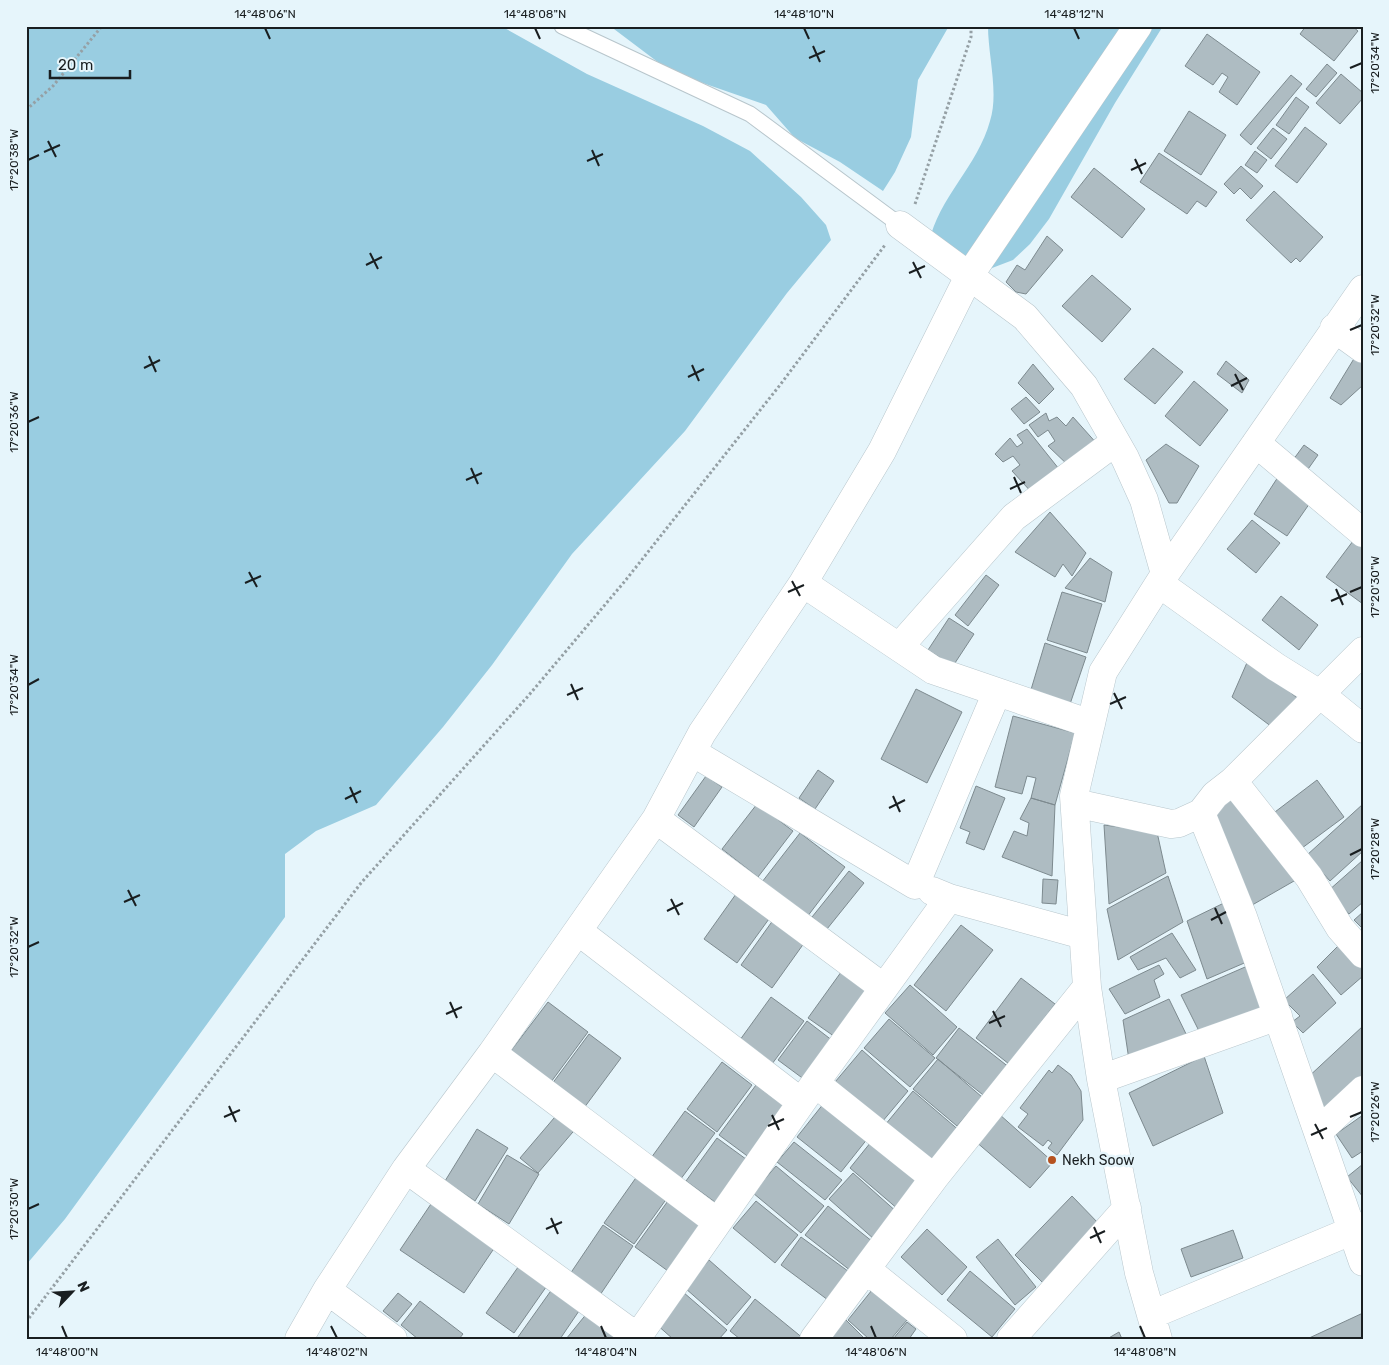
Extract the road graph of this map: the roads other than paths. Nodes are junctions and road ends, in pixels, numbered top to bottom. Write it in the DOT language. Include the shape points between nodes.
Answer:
graph roads {
  1 [pos="562,26"];
  2 [pos="1138,26"];
  3 [pos="900,225"];
  4 [pos="969,276"];
  5 [pos="1363,289"];
  6 [pos="1334,328"];
  7 [pos="1363,349"];
  8 [pos="1115,442"];
  9 [pos="1256,443"];
  10 [pos="1363,533"];
  11 [pos="1163,579"];
  12 [pos="803,583"];
  13 [pos="899,647"];
  14 [pos="1363,651"];
  15 [pos="997,692"];
  16 [pos="1321,695"];
  17 [pos="1091,724"];
  18 [pos="1363,728"];
  19 [pos="692,752"];
  20 [pos="1233,781"];
  21 [pos="1075,803"];
  22 [pos="1201,813"];
  23 [pos="656,819"];
  24 [pos="915,884"];
  25 [pos="949,898"];
  26 [pos="578,931"];
  27 [pos="1083,935"];
  28 [pos="1363,954"];
  29 [pos="1087,987"];
  30 [pos="884,988"];
  31 [pos="1278,1016"];
  32 [pos="492,1053"];
  33 [pos="1101,1079"];
  34 [pos="1363,1090"];
  35 [pos="808,1092"];
  36 [pos="1318,1131"];
  37 [pos="406,1169"];
  38 [pos="934,1178"];
  39 [pos="1126,1208"];
  40 [pos="717,1222"];
  41 [pos="1358,1228"];
  42 [pos="1363,1262"];
  43 [pos="866,1269"];
  44 [pos="327,1290"];
  45 [pos="1155,1327"];
  46 [pos="637,1338"];
  47 [pos="299,1339"];
  48 [pos="393,1339"];
  49 [pos="814,1339"];
  50 [pos="953,1339"];
  51 [pos="1011,1339"];
  1 -- 3 [label="lane" via="750,114"];
  2 -- 4 [label="street"];
  3 -- 4 [label="street"];
  4 -- 8 [label="street" via="1024,317 1084,386"];
  4 -- 12 [label="street" via="882,450"];
  5 -- 6 [label="street"];
  6 -- 7 [label="street"];
  6 -- 9 [label="street"];
  8 -- 11 [label="street" via="1144,500"];
  8 -- 13 [label="street" via="1014,517"];
  9 -- 10 [label="street"];
  9 -- 11 [label="street"];
  11 -- 16 [label="street" via="1276,667"];
  11 -- 17 [label="street" via="1103,672"];
  12 -- 13 [label="street"];
  12 -- 19 [label="street"];
  13 -- 15 [label="street" via="934,670"];
  14 -- 16 [label="street"];
  15 -- 17 [label="street"];
  15 -- 24 [label="street"];
  16 -- 18 [label="street"];
  16 -- 20 [label="street"];
  17 -- 21 [label="street"];
  19 -- 23 [label="street"];
  19 -- 24 [label="street"];
  20 -- 22 [label="street" via="1215,795"];
  20 -- 28 [label="street" via="1309,877 1340,928"];
  21 -- 22 [label="street" via="1171,824"];
  21 -- 27 [label="street"];
  22 -- 31 [label="street"];
  23 -- 26 [label="street"];
  23 -- 30 [label="street"];
  24 -- 25 [label="street"];
  25 -- 27 [label="street"];
  25 -- 30 [label="street"];
  26 -- 32 [label="street"];
  26 -- 35 [label="street"];
  27 -- 29 [label="street"];
  29 -- 33 [label="street"];
  29 -- 38 [label="street"];
  30 -- 35 [label="street"];
  31 -- 33 [label="street"];
  31 -- 36 [label="street"];
  32 -- 37 [label="street"];
  32 -- 40 [label="street"];
  33 -- 39 [label="street"];
  34 -- 36 [label="street"];
  35 -- 38 [label="street"];
  35 -- 40 [label="street"];
  36 -- 41 [label="street"];
  37 -- 44 [label="street"];
  37 -- 46 [label="street"];
  38 -- 43 [label="street"];
  39 -- 45 [label="street"];
  39 -- 51 [label="street"];
  40 -- 46 [label="street"];
  41 -- 42 [label="street"];
  41 -- 45 [label="street"];
  43 -- 49 [label="street"];
  43 -- 50 [label="street"];
  44 -- 47 [label="street"];
  44 -- 48 [label="street"];
}
